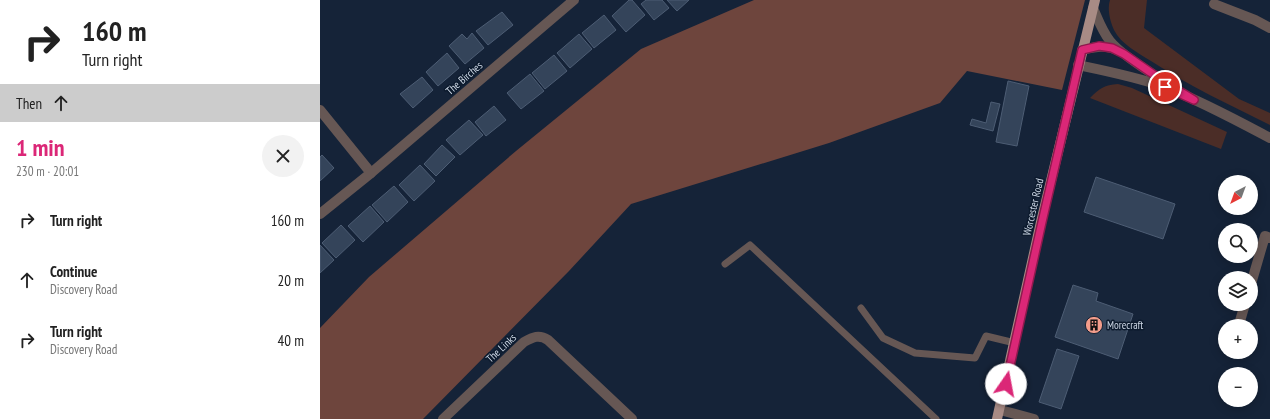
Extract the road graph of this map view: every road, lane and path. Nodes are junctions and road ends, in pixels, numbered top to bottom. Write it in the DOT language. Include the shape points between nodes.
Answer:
graph roads {
  1 [pos="574,0"];
  2 [pos="1094,4"];
  3 [pos="1214,4"];
  4 [pos="1270,28"];
  5 [pos="1082,50"];
  6 [pos="1124,54"];
  7 [pos="1078,64"];
  8 [pos="1194,100"];
  9 [pos="320,110"];
  10 [pos="1270,138"];
  11 [pos="371,174"];
  12 [pos="320,214"];
  13 [pos="1268,237"];
  14 [pos="725,264"];
  15 [pos="1256,271"];
  16 [pos="861,308"];
  17 [pos="1015,344"];
  18 [pos="999,415"];
  19 [pos="626,417"];
  20 [pos="443,419"];
  21 [pos="936,419"];
  22 [pos="1034,419"];
  1 -- 11 [label="street, The Birches"];
  2 -- 5 [label="main road, Worcester Road"];
  2 -- 6 [label="street" via="1105,34"];
  3 -- 4 [label="street"];
  5 -- 6 [label="street" via="1099,46 1112,48"];
  5 -- 7 [label="main road, Worcester Road"];
  6 -- 8 [label="street"];
  7 -- 8 [label="street" via="1131,76"];
  7 -- 17 [label="main road, Worcester Road"];
  8 -- 10 [label="street"];
  9 -- 11 [label="street"];
  11 -- 12 [label="street, The Birches"];
  13 -- 15 [label="street"];
  14 -- 21 [label="lane" via="750,245"];
  16 -- 17 [label="lane" via="883,338 915,353 975,358 986,336"];
  17 -- 18 [label="main road, Worcester Road"];
  18 -- 22 [label="street"];
  19 -- 20 [label="street, The Links" via="548,340 539,336 524,342"];
}
